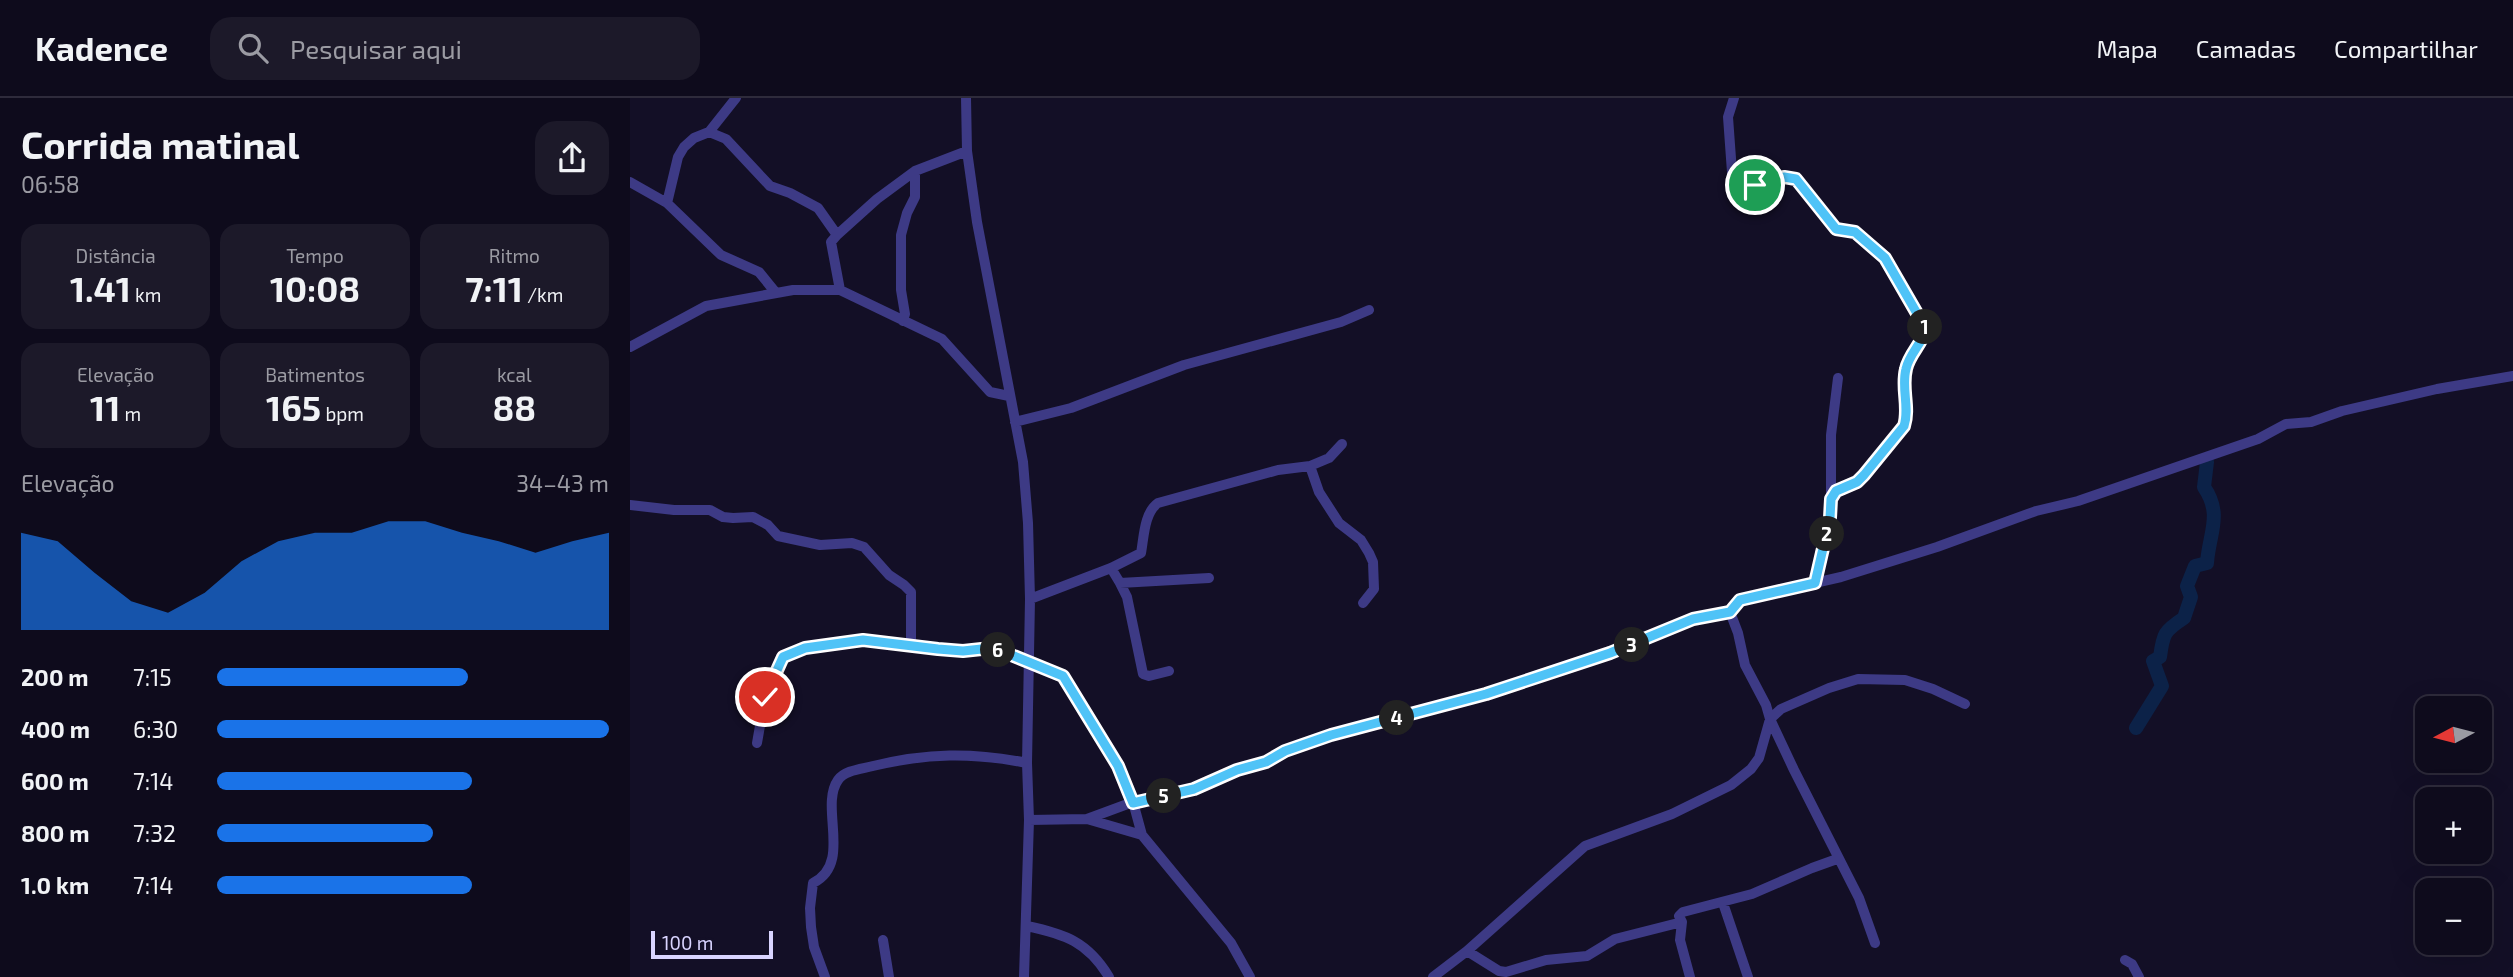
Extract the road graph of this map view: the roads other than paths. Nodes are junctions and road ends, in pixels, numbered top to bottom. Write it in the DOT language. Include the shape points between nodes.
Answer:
graph roads {
  1 [pos="736,98"];
  2 [pos="966,98"];
  3 [pos="1734,98"];
  4 [pos="709,132"];
  5 [pos="967,151"];
  6 [pos="915,171"];
  7 [pos="630,182"];
  8 [pos="667,204"];
  9 [pos="837,235"];
  10 [pos="839,290"];
  11 [pos="776,293"];
  12 [pos="1369,310"];
  13 [pos="903,321"];
  14 [pos="630,347"];
  15 [pos="2513,376"];
  16 [pos="1838,378"];
  17 [pos="1009,396"];
  18 [pos="1015,422"];
  19 [pos="1342,444"];
  20 [pos="1310,466"];
  21 [pos="1831,499"];
  22 [pos="630,505"];
  23 [pos="1111,568"];
  24 [pos="1209,578"];
  25 [pos="1120,583"];
  26 [pos="1815,583"];
  27 [pos="1030,599"];
  28 [pos="1363,603"];
  29 [pos="1730,612"];
  30 [pos="911,645"];
  31 [pos="1028,662"];
  32 [pos="1169,671"];
  33 [pos="1965,704"];
  34 [pos="1770,719"];
  35 [pos="757,743"];
  36 [pos="1027,764"];
  37 [pos="1133,803"];
  38 [pos="1087,819"];
  39 [pos="1029,820"];
  40 [pos="1142,835"];
  41 [pos="1838,859"];
  42 [pos="1723,903"];
  43 [pos="1682,922"];
  44 [pos="1027,926"];
  45 [pos="883,940"];
  46 [pos="1875,943"];
  47 [pos="1467,951"];
  48 [pos="2125,960"];
  49 [pos="1442,968"];
  50 [pos="825,977"];
  51 [pos="889,977"];
  52 [pos="1024,977"];
  53 [pos="1109,977"];
  54 [pos="1250,977"];
  55 [pos="1433,977"];
  56 [pos="1452,977"];
  57 [pos="1690,977"];
  58 [pos="1748,977"];
  59 [pos="2139,977"];
  1 -- 4 [label="street"];
  2 -- 5 [label="street"];
  3 -- 21 [label="street" via="1728,117 1733,186 1796,179 1836,229 1855,232 1885,258 1926,329 1905,372 1904,426 1857,482 1836,491"];
  4 -- 8 [label="street" via="694,138 678,157"];
  4 -- 9 [label="street" via="726,139 771,186 818,208"];
  5 -- 6 [label="street"];
  5 -- 17 [label="street"];
  6 -- 9 [label="street"];
  6 -- 13 [label="street" via="915,197 901,235"];
  7 -- 8 [label="street"];
  8 -- 11 [label="street" via="721,255 760,272"];
  9 -- 10 [label="street" via="831,242"];
  10 -- 11 [label="street"];
  10 -- 13 [label="street"];
  11 -- 14 [label="street" via="706,306"];
  12 -- 18 [label="street" via="1196,362 1071,408"];
  13 -- 17 [label="street" via="942,339 990,392"];
  15 -- 26 [label="street" via="2286,424 2258,439 2078,501"];
  16 -- 21 [label="street" via="1831,435"];
  17 -- 18 [label="street"];
  18 -- 27 [label="street" via="1023,462"];
  19 -- 20 [label="street" via="1329,458"];
  20 -- 23 [label="street" via="1278,470 1158,503 1151,508 1141,553"];
  20 -- 28 [label="street" via="1319,492 1339,523 1361,540 1373,562 1374,589"];
  21 -- 26 [label="street"];
  22 -- 30 [label="street" via="757,518 778,536 820,545 864,547 911,592"];
  23 -- 25 [label="street"];
  23 -- 27 [label="street"];
  24 -- 25 [label="street"];
  25 -- 32 [label="street" via="1143,674"];
  26 -- 29 [label="street" via="1740,600"];
  27 -- 31 [label="street"];
  29 -- 34 [label="street" via="1745,664"];
  29 -- 37 [label="street" via="1693,619 1610,653 1486,694 1331,735 1194,789"];
  30 -- 31 [label="street" via="963,651 991,648"];
  30 -- 35 [label="street" via="863,640 787,654 765,697"];
  31 -- 36 [label="street"];
  31 -- 37 [label="street" via="1063,676 1118,766"];
  33 -- 34 [label="street" via="1905,680 1858,679 1781,709"];
  34 -- 41 [label="street"];
  34 -- 47 [label="street" via="1759,758 1731,785 1672,814 1585,846"];
  36 -- 39 [label="street"];
  36 -- 50 [label="street" via="974,755 923,757 845,773 838,780 832,861 824,877 813,883 810,908 814,947"];
  37 -- 38 [label="street"];
  37 -- 40 [label="street"];
  38 -- 39 [label="street"];
  38 -- 40 [label="street"];
  39 -- 44 [label="street"];
  40 -- 54 [label="street" via="1231,943"];
  41 -- 42 [label="street"];
  41 -- 46 [label="street"];
  42 -- 43 [label="street" via="1683,912 1679,916"];
  42 -- 58 [label="street"];
  43 -- 47 [label="street" via="1615,939 1587,956 1546,960 1506,972"];
  43 -- 57 [label="street" via="1680,940"];
  44 -- 52 [label="street"];
  44 -- 53 [label="street" via="1078,942"];
  45 -- 51 [label="street"];
  47 -- 49 [label="street"];
  48 -- 59 [label="street"];
  49 -- 55 [label="street"];
  49 -- 56 [label="street"];
}
